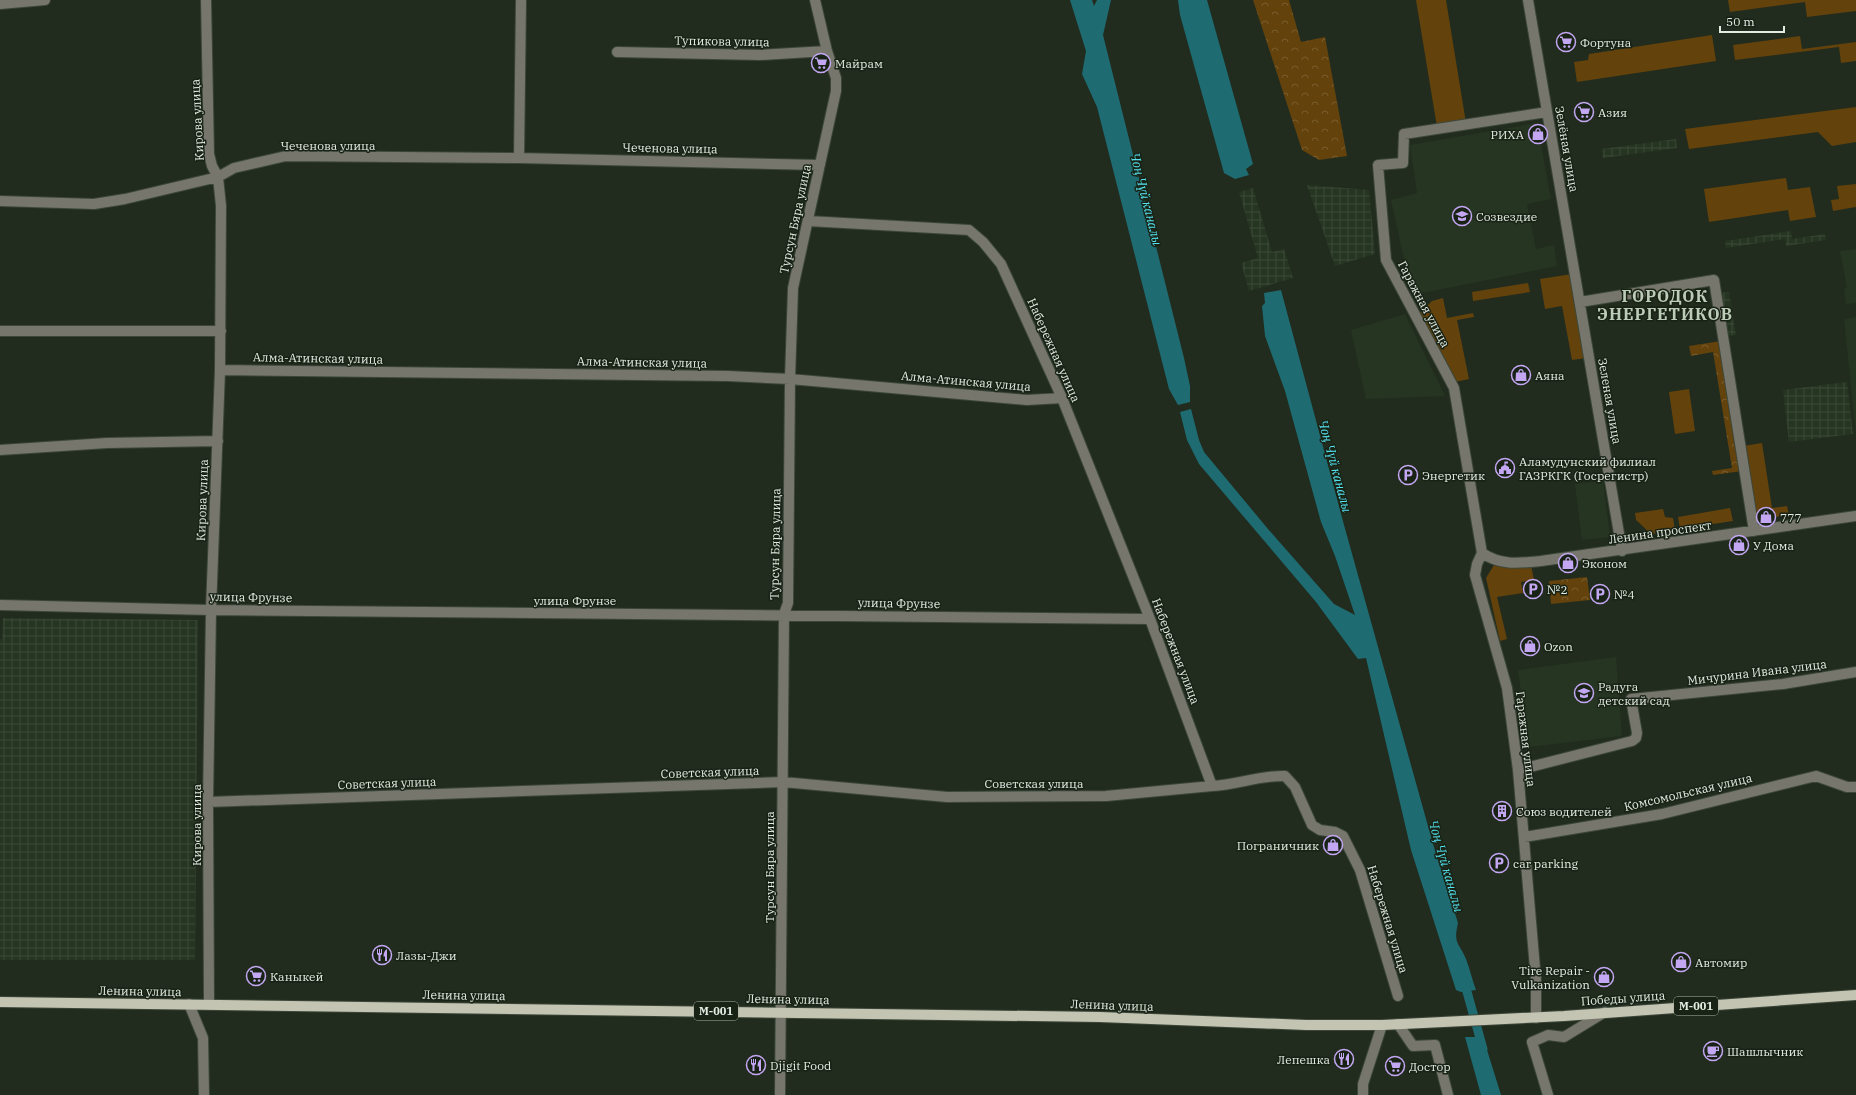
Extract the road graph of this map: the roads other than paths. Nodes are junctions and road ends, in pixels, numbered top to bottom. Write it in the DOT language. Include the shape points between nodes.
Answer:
graph roads {
  1 [pos="45,0"];
  2 [pos="206,0"];
  3 [pos="521,0"];
  4 [pos="815,0"];
  5 [pos="1528,0"];
  6 [pos="0,4"];
  7 [pos="827,51"];
  8 [pos="617,52"];
  9 [pos="1547,112"];
  10 [pos="519,158"];
  11 [pos="820,165"];
  12 [pos="218,177"];
  13 [pos="0,201"];
  14 [pos="808,222"];
  15 [pos="1580,302"];
  16 [pos="0,331"];
  17 [pos="221,331"];
  18 [pos="220,370"];
  19 [pos="790,379"];
  20 [pos="1062,398"];
  21 [pos="218,441"];
  22 [pos="0,450"];
  23 [pos="1856,516"];
  24 [pos="1754,531"];
  25 [pos="1622,551"];
  26 [pos="1482,553"];
  27 [pos="0,605"];
  28 [pos="211,610"];
  29 [pos="784,614"];
  30 [pos="1150,619"];
  31 [pos="1856,672"];
  32 [pos="1518,770"];
  33 [pos="783,782"];
  34 [pos="1212,786"];
  35 [pos="1856,787"];
  36 [pos="208,802"];
  37 [pos="1524,837"];
  38 [pos="1856,995"];
  39 [pos="1398,996"];
  40 [pos="0,1002"];
  41 [pos="189,1004"];
  42 [pos="209,1004"];
  43 [pos="781,1012"];
  44 [pos="1605,1012"];
  45 [pos="1536,1018"];
  46 [pos="1398,1024"];
  47 [pos="1432,1024"];
  48 [pos="1382,1025"];
  49 [pos="204,1095"];
  50 [pos="780,1095"];
  51 [pos="1363,1095"];
  52 [pos="1448,1095"];
  53 [pos="1548,1095"];
  1 -- 6 [label="street"];
  2 -- 12 [label="street, Кирова улица" via="209,154"];
  3 -- 10 [label="street"];
  4 -- 7 [label="street, Турсун Бяра улица"];
  5 -- 9 [label="street, Зелёная улица"];
  7 -- 8 [label="street, Тупикова улица" via="760,55"];
  7 -- 11 [label="street, Турсун Бяра улица" via="836,78 836,91"];
  9 -- 15 [label="street, Зелёная улица"];
  9 -- 26 [label="street, Гаражная улица" via="1404,134 1403,163 1378,165 1386,260 1454,388"];
  10 -- 11 [label="street, Чеченова улица"];
  10 -- 12 [label="street, Чеченова улица" via="286,156 234,168"];
  11 -- 14 [label="street, Турсун Бяра улица"];
  12 -- 13 [label="street, Чеченова улица" via="94,204"];
  12 -- 17 [label="street, Кирова улица" via="221,206"];
  14 -- 19 [label="street, Турсун Бяра улица" via="794,288"];
  14 -- 20 [label="street, Набережная улица" via="968,230 983,242 1001,264"];
  15 -- 24 [label="street" via="1714,280"];
  15 -- 25 [label="street, Зеленая улица"];
  16 -- 17 [label="street"];
  17 -- 18 [label="street, Кирова улица"];
  18 -- 19 [label="street, Алма-Атинская улица" via="728,376"];
  18 -- 21 [label="street, Кирова улица"];
  19 -- 20 [label="street, Алма-Атинская улица" via="1027,400"];
  19 -- 29 [label="street, Турсун Бяра улица" via="788,604"];
  20 -- 30 [label="street, Набережная улица"];
  21 -- 22 [label="street" via="107,443"];
  21 -- 28 [label="street, Кирова улица"];
  23 -- 24 [label="street, Ленина проспект"];
  24 -- 25 [label="street, Ленина проспект"];
  25 -- 26 [label="street, Ленина проспект" via="1513,564 1496,561"];
  26 -- 32 [label="street, Гаражная улица" via="1475,575 1507,688"];
  27 -- 28 [label="street, улица Фрунзе"];
  28 -- 29 [label="street, улица Фрунзе"];
  28 -- 36 [label="street, Кирова улица"];
  29 -- 30 [label="street, улица Фрунзе"];
  29 -- 33 [label="street, Турсун Бяра улица"];
  30 -- 34 [label="street, Набережная улица"];
  31 -- 32 [label="street, Мичурина Ивана улица" via="1783,684 1631,699 1637,733 1632,741"];
  32 -- 37 [label="street, Гаражная улица"];
  33 -- 34 [label="street, Советская улица" via="947,797 1106,796"];
  33 -- 36 [label="street, Советская улица"];
  33 -- 43 [label="street, Турсун Бяра улица"];
  34 -- 39 [label="street, Набережная улица" via="1285,776 1295,787 1312,825 1320,830 1336,832 1343,836 1360,870"];
  35 -- 37 [label="street, Комсомольская улица" via="1847,787 1816,776 1662,814"];
  36 -- 42 [label="street, Кирова улица"];
  37 -- 45 [label="street, Гаражная улица" via="1536,980"];
  38 -- 44 [label="main road, Победы улица / М-001"];
  40 -- 41 [label="main road, Ленина улица / М-001"];
  41 -- 42 [label="main road, Ленина улица / М-001"];
  41 -- 49 [label="street" via="204,1038"];
  42 -- 43 [label="main road, Ленина улица / М-001"];
  43 -- 48 [label="main road, Ленина улица / М-001" via="1100,1016 1298,1025"];
  43 -- 50 [label="street, Турсун Бяра улица"];
  44 -- 45 [label="main road, Победы улица / М-001"];
  44 -- 53 [label="street" via="1564,1037 1548,1035 1532,1042"];
  45 -- 47 [label="main road, Победы улица / М-001"];
  46 -- 47 [label="main road, Ленина улица / М-001"];
  46 -- 48 [label="main road, Ленина улица / М-001"];
  46 -- 52 [label="street" via="1413,1046 1435,1046"];
  48 -- 51 [label="street" via="1363,1084"];
}
